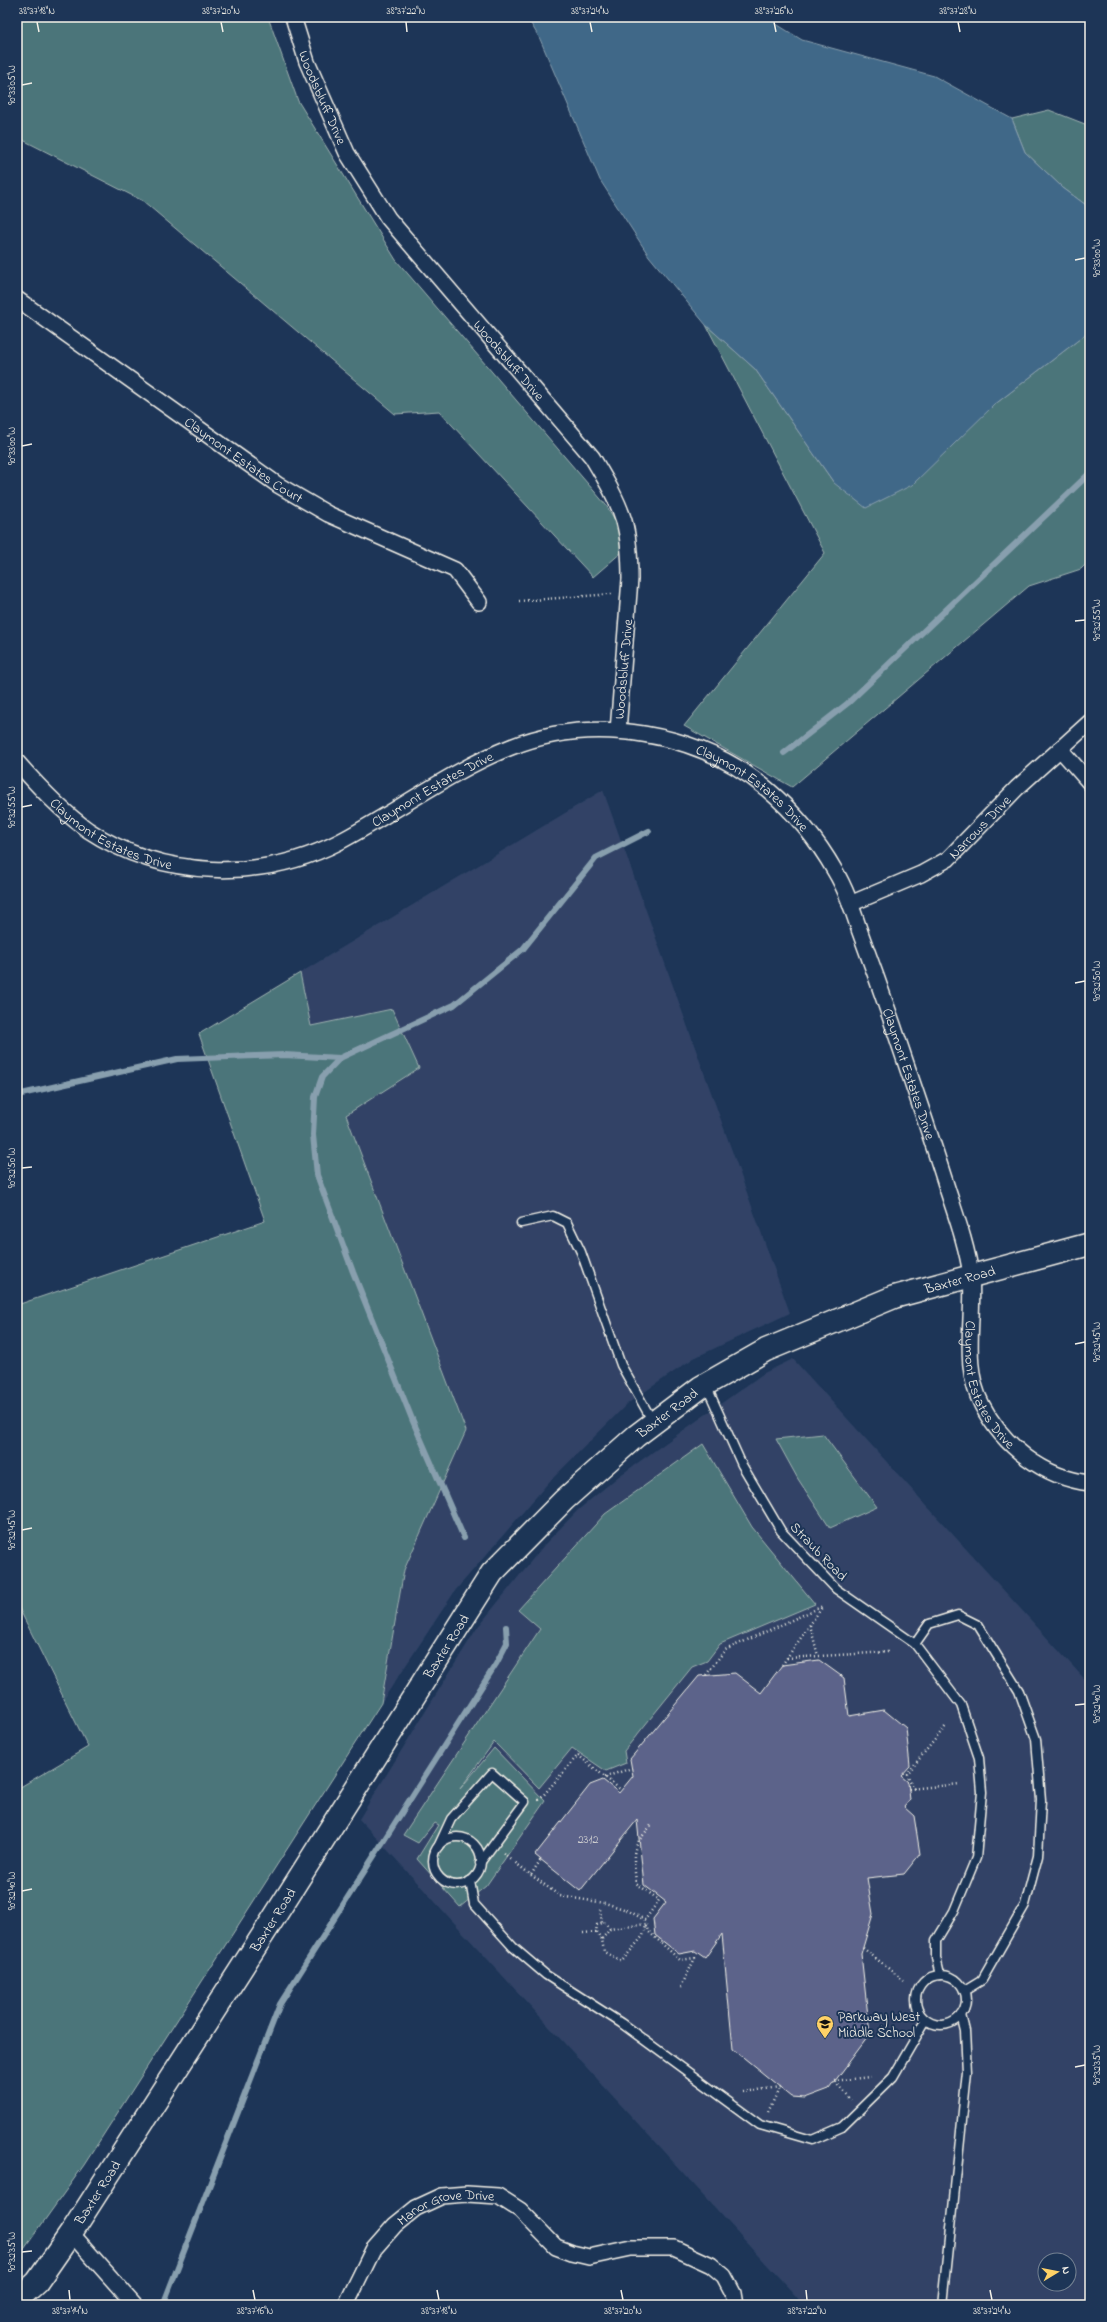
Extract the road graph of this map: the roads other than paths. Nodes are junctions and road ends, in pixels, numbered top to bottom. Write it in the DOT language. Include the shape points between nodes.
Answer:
graph roads {
  1 [pos="293,17"];
  2 [pos="17,299"];
  3 [pos="479,602"];
  4 [pos="1090,722"];
  5 [pos="618,731"];
  6 [pos="1060,749"];
  7 [pos="17,762"];
  8 [pos="1090,783"];
  9 [pos="850,904"];
  10 [pos="521,1223"];
  11 [pos="1090,1244"];
  12 [pos="970,1275"];
  13 [pos="705,1384"];
  14 [pos="653,1423"];
  15 [pos="1090,1483"];
  16 [pos="915,1644"];
  17 [pos="438,1847"];
  18 [pos="480,1864"];
  19 [pos="470,1881"];
  20 [pos="940,1975"];
  21 [pos="964,1991"];
  22 [pos="961,2015"];
  23 [pos="926,2020"];
  24 [pos="71,2232"];
  25 [pos="17,2300"];
  26 [pos="135,2305"];
  27 [pos="346,2305"];
  28 [pos="735,2305"];
  29 [pos="943,2305"];
  1 -- 5 [label="street, Woodsbluff Drive" via="307,62 340,140 388,218 592,457 611,490 624,521 630,579"];
  2 -- 3 [label="street, Claymont Estates Court" via="278,485 328,514 455,570"];
  4 -- 6 [label="street, Narrows Drive"];
  5 -- 7 [label="street, Claymont Estates Drive" via="573,733 513,746 486,758 331,845 306,856 266,866 237,869 199,870 158,861 123,848 90,831 63,810"];
  5 -- 9 [label="street, Claymont Estates Drive" via="645,734 696,748 734,766 767,789 795,817 818,847 836,872"];
  6 -- 8 [label="street"];
  6 -- 9 [label="street, Narrows Drive" via="1017,788 948,859 921,874"];
  9 -- 12 [label="street, Claymont Estates Drive" via="932,1142 959,1227"];
  10 -- 14 [label="lane" via="553,1216 567,1222 582,1252 621,1365"];
  11 -- 12 [label="main road, Baxter Road"];
  12 -- 13 [label="main road, Baxter Road" via="894,1297 834,1321 766,1350"];
  12 -- 15 [label="street, Claymont Estates Drive" via="970,1350 972,1375 979,1401 998,1432 1032,1462 1069,1481"];
  13 -- 14 [label="main road, Baxter Road"];
  13 -- 16 [label="lane, Straub Road" via="742,1465 781,1531 836,1589"];
  14 -- 24 [label="main road, Baxter Road" via="564,1500 492,1573"];
  16 -- 20 [label="lane, Straub Road" via="961,1705 979,1758 982,1792 976,1858 954,1911 936,1941"];
  16 -- 21 [label="lane" via="929,1624 958,1615 978,1625 1019,1691 1036,1739 1041,1800 1038,1856 1026,1898 982,1980"];
  17 -- 18 [label="lane" via="448,1839 468,1840 478,1850"];
  17 -- 18 [label="lane" via="451,1819 492,1773 525,1802"];
  17 -- 19 [label="lane" via="433,1864 440,1879 455,1885"];
  18 -- 19 [label="lane" via="479,1870"];
  19 -- 23 [label="lane" via="474,1904 513,1947 546,1975 620,2023 760,2125 812,2140 842,2127 893,2077"];
  20 -- 21 [label="lane" via="954,1979"];
  20 -- 23 [label="lane" via="926,1980 917,1992 917,2008"];
  21 -- 22 [label="lane"];
  22 -- 23 [label="lane" via="947,2024 933,2024"];
  22 -- 29 [label="lane" via="965,2031 967,2072"];
  24 -- 25 [label="main road, Baxter Road" via="37,2282"];
  24 -- 26 [label="street"];
  27 -- 28 [label="street, Manor Grove Drive" via="373,2250 395,2225 416,2208 442,2196 467,2194 498,2196 520,2210 556,2247 572,2253 588,2257 631,2248 674,2248 711,2265 724,2276"];
}
